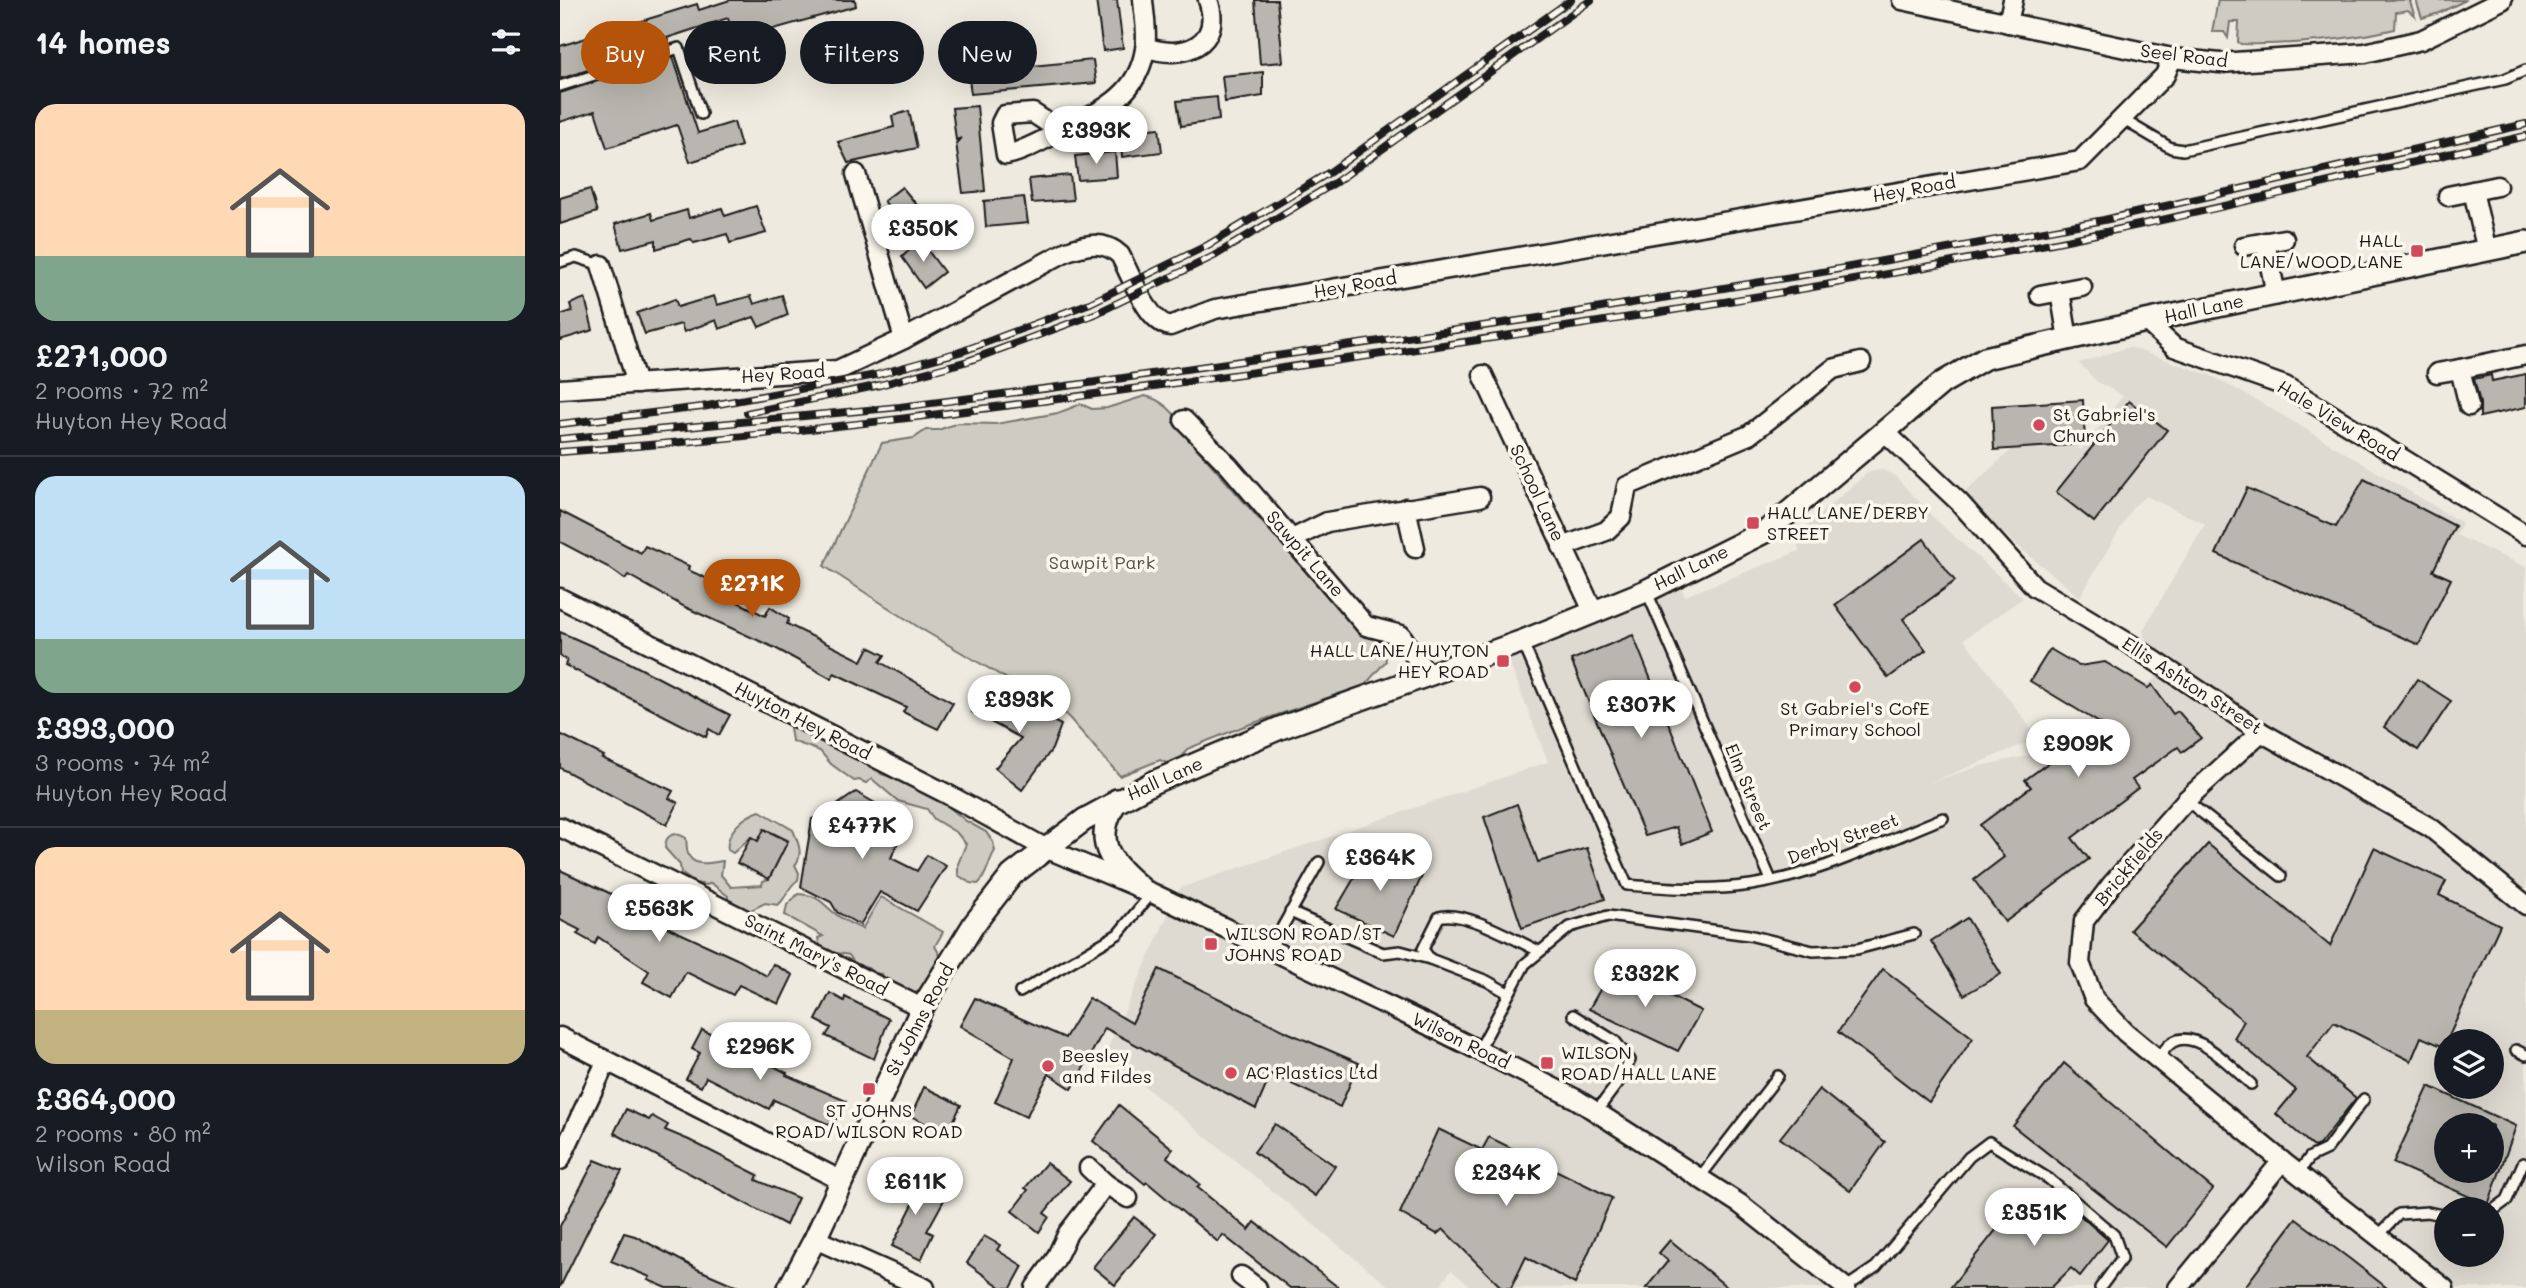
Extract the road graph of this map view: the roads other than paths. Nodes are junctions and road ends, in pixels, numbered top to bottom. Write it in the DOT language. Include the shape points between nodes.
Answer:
graph roads {
  1 [pos="1143,0"];
  2 [pos="1208,0"];
  3 [pos="1902,0"];
  4 [pos="2013,0"];
  5 [pos="2502,0"];
  6 [pos="2008,23"];
  7 [pos="1146,47"];
  8 [pos="2172,58"];
  9 [pos="2526,70"];
  10 [pos="560,86"];
  11 [pos="701,114"];
  12 [pos="2122,119"];
  13 [pos="1059,131"];
  14 [pos="856,174"];
  15 [pos="2497,186"];
  16 [pos="2473,191"];
  17 [pos="2448,196"];
  18 [pos="2284,239"];
  19 [pos="2265,242"];
  20 [pos="2526,242"];
  21 [pos="2244,246"];
  22 [pos="2487,251"];
  23 [pos="560,262"];
  24 [pos="601,265"];
  25 [pos="2082,286"];
  26 [pos="2060,291"];
  27 [pos="2276,294"];
  28 [pos="2040,295"];
  29 [pos="2146,321"];
  30 [pos="904,339"];
  31 [pos="2068,339"];
  32 [pos="2526,355"];
  33 [pos="1861,362"];
  34 [pos="2460,369"];
  35 [pos="2437,373"];
  36 [pos="1483,375"];
  37 [pos="637,384"];
  38 [pos="560,389"];
  39 [pos="2469,406"];
  40 [pos="1184,420"];
  41 [pos="1885,432"];
  42 [pos="1480,497"];
  43 [pos="1406,508"];
  44 [pos="2526,535"];
  45 [pos="1292,539"];
  46 [pos="1562,547"];
  47 [pos="1415,548"];
  48 [pos="1646,591"];
  49 [pos="560,598"];
  50 [pos="1593,611"];
  51 [pos="1523,641"];
  52 [pos="1428,676"];
  53 [pos="2261,732"];
  54 [pos="1117,800"];
  55 [pos="2186,800"];
  56 [pos="1943,818"];
  57 [pos="560,827"];
  58 [pos="1045,848"];
  59 [pos="1319,862"];
  60 [pos="2281,876"];
  61 [pos="1771,880"];
  62 [pos="1147,891"];
  63 [pos="2526,905"];
  64 [pos="1290,912"];
  65 [pos="1914,934"];
  66 [pos="1270,949"];
  67 [pos="1539,951"];
  68 [pos="1430,959"];
  69 [pos="1020,992"];
  70 [pos="1508,993"];
  71 [pos="922,1008"];
  72 [pos="1573,1015"];
  73 [pos="560,1037"];
  74 [pos="1479,1050"];
  75 [pos="2516,1050"];
  76 [pos="2526,1055"];
  77 [pos="2158,1059"];
  78 [pos="606,1062"];
  79 [pos="1777,1076"];
  80 [pos="2251,1084"];
  81 [pos="2364,1099"];
  82 [pos="1596,1112"];
  83 [pos="560,1160"];
  84 [pos="2282,1161"];
  85 [pos="2523,1163"];
  86 [pos="1088,1168"];
  87 [pos="2298,1173"];
  88 [pos="1700,1177"];
  89 [pos="842,1181"];
  90 [pos="1107,1184"];
  91 [pos="1128,1198"];
  92 [pos="2504,1202"];
  93 [pos="2434,1213"];
  94 [pos="2378,1236"];
  95 [pos="815,1239"];
  96 [pos="1241,1276"];
  97 [pos="2105,1286"];
  98 [pos="789,1288"];
  99 [pos="925,1288"];
  100 [pos="1035,1288"];
  101 [pos="1256,1288"];
  102 [pos="1845,1288"];
  103 [pos="2178,1288"];
  104 [pos="2444,1288"];
  1 -- 7 [label="street"];
  2 -- 7 [label="street" via="1210,15 1203,43 1170,52"];
  3 -- 6 [label="street, Seel Road"];
  4 -- 6 [label="street"];
  5 -- 8 [label="street, Seel Road" via="2421,40 2365,53 2220,63"];
  6 -- 8 [label="street, Seel Road"];
  7 -- 13 [label="street" via="1140,71 1126,91 1110,106"];
  8 -- 12 [label="street, Hey Road" via="2165,75"];
  9 -- 12 [label="lane" via="2505,79 2183,150 2171,148"];
  10 -- 11 [label="lane" via="680,48"];
  12 -- 30 [label="street, Hey Road" via="2080,161 1215,309 1170,326 1151,315 1113,249 1082,246"];
  13 -- 13 [label="street" via="1016,153 1006,155 1003,149 1001,123 1005,115 1033,113"];
  14 -- 30 [label="street"];
  15 -- 16 [label="street"];
  16 -- 17 [label="street"];
  16 -- 22 [label="street"];
  18 -- 19 [label="street"];
  19 -- 21 [label="street"];
  19 -- 27 [label="street"];
  20 -- 22 [label="street, Hall Lane"];
  22 -- 27 [label="street, Hall Lane"];
  23 -- 24 [label="lane" via="576,257"];
  24 -- 37 [label="street"];
  25 -- 26 [label="street"];
  26 -- 28 [label="street"];
  26 -- 31 [label="street"];
  27 -- 29 [label="street, Hall Lane"];
  29 -- 31 [label="street, Hall Lane"];
  29 -- 44 [label="street, Hale View Road" via="2174,347 2285,386"];
  30 -- 37 [label="street, Hey Road" via="838,370"];
  31 -- 41 [label="street, Hall Lane" via="1985,358 1941,383"];
  32 -- 34 [label="street"];
  33 -- 46 [label="street" via="1833,369 1749,435 1627,486 1621,517 1606,531"];
  34 -- 35 [label="street"];
  34 -- 39 [label="street"];
  36 -- 46 [label="street, School Lane"];
  37 -- 38 [label="street, Hey Road"];
  40 -- 45 [label="street, Sawpit Lane"];
  41 -- 48 [label="street, Hall Lane" via="1768,530"];
  41 -- 53 [label="street, Ellis Ashton Street" via="1959,502 2035,587"];
  42 -- 43 [label="street"];
  43 -- 45 [label="street" via="1327,522"];
  43 -- 47 [label="street"];
  45 -- 52 [label="street, Sawpit Lane" via="1366,626 1401,635"];
  46 -- 50 [label="street, School Lane"];
  48 -- 50 [label="street, Hall Lane"];
  48 -- 61 [label="lane, Elm Street"];
  49 -- 58 [label="street, Huyton Hey Road"];
  50 -- 51 [label="street, Hall Lane"];
  51 -- 52 [label="street, Hall Lane"];
  51 -- 61 [label="lane, Derby Street" via="1628,885 1687,890"];
  52 -- 54 [label="street, Hall Lane" via="1280,729"];
  53 -- 55 [label="street, Brickfields"];
  53 -- 63 [label="street, Ellis Ashton Street" via="2431,828"];
  54 -- 58 [label="street, Hall Lane"];
  54 -- 62 [label="street" via="1105,827 1110,858"];
  55 -- 60 [label="lane"];
  55 -- 77 [label="street, Brickfields" via="2084,921 2080,962 2094,999"];
  56 -- 61 [label="lane, Derby Street" via="1822,867"];
  57 -- 71 [label="street, Saint Mary's Road"];
  58 -- 62 [label="street, Wilson Road"];
  58 -- 71 [label="street, St Johns Road" via="1012,875 981,914"];
  59 -- 64 [label="lane"];
  62 -- 66 [label="street, Wilson Road"];
  62 -- 69 [label="lane" via="1118,934"];
  64 -- 66 [label="lane"];
  64 -- 68 [label="lane" via="1382,953 1400,951"];
  65 -- 67 [label="lane" via="1857,949 1813,951 1749,935 1608,916 1570,927"];
  66 -- 74 [label="street, Wilson Road"];
  67 -- 68 [label="lane" via="1446,915 1438,917 1423,949"];
  67 -- 70 [label="lane" via="1525,964"];
  68 -- 70 [label="lane"];
  70 -- 74 [label="lane"];
  71 -- 89 [label="street, St Johns Road"];
  72 -- 82 [label="lane" via="1615,1041 1630,1060"];
  73 -- 78 [label="street"];
  74 -- 82 [label="street, Wilson Road"];
  75 -- 76 [label="lane"];
  77 -- 80 [label="lane" via="2173,1042 2194,1040"];
  77 -- 84 [label="street, Brickfields"];
  78 -- 83 [label="street"];
  78 -- 89 [label="street"];
  79 -- 88 [label="lane"];
  81 -- 87 [label="lane" via="2327,1149 2310,1157"];
  82 -- 88 [label="street, Wilson Road"];
  84 -- 87 [label="street, Brickfields"];
  84 -- 103 [label="street"];
  85 -- 92 [label="lane"];
  86 -- 90 [label="street"];
  87 -- 94 [label="street, Brickfields"];
  88 -- 102 [label="street, Wilson Road"];
  89 -- 95 [label="street, St Johns Road"];
  90 -- 91 [label="street"];
  90 -- 100 [label="street" via="1068,1233"];
  93 -- 94 [label="lane" via="2399,1214"];
  94 -- 104 [label="street, Brickfields"];
  95 -- 98 [label="street, St Johns Road"];
  95 -- 99 [label="street"];
  96 -- 101 [label="street"];
  97 -- 102 [label="lane" via="2122,1258 2114,1235 2049,1179 1989,1142 1969,1157 1876,1267"];
}
